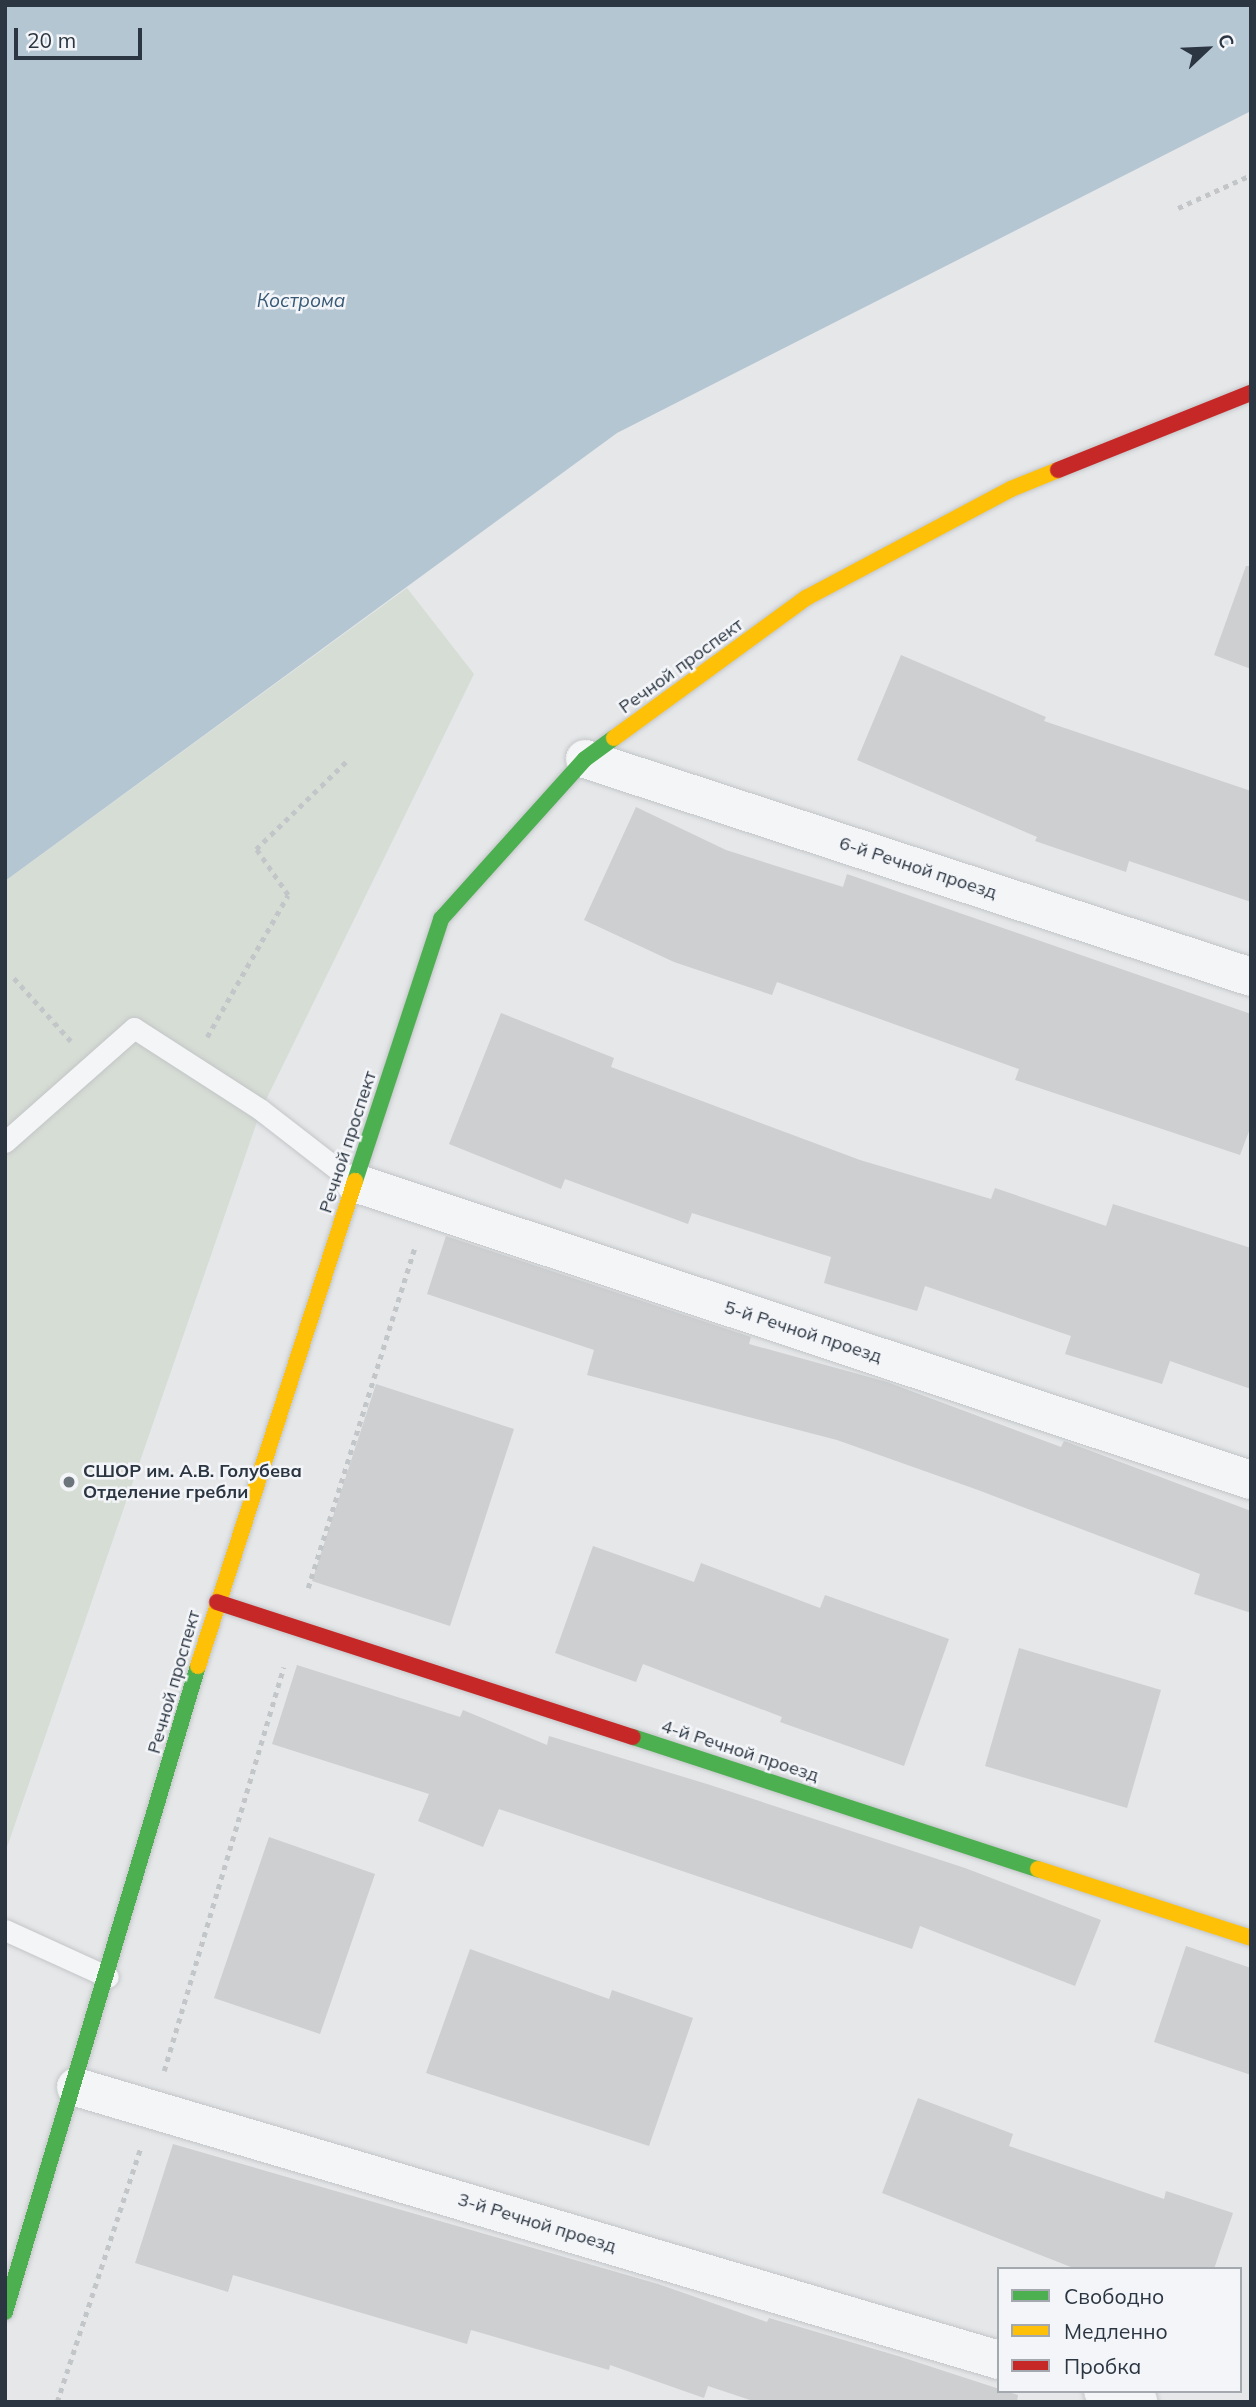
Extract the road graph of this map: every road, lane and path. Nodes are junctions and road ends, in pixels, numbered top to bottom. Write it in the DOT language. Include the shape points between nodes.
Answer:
graph roads {
  1 [pos="1251,175"];
  2 [pos="1178,208"];
  3 [pos="1251,393"];
  4 [pos="349,759"];
  5 [pos="585,759"];
  6 [pos="1251,977"];
  7 [pos="14,978"];
  8 [pos="92,1065"];
  9 [pos="191,1065"];
  10 [pos="5,1142"];
  11 [pos="355,1183"];
  12 [pos="427,1207"];
  13 [pos="1251,1480"];
  14 [pos="217,1602"];
  15 [pos="296,1627"];
  16 [pos="5,1930"];
  17 [pos="1251,1938"];
  18 [pos="108,1977"];
  19 [pos="76,2087"];
  20 [pos="153,2109"];
  21 [pos="5,2312"];
  22 [pos="997,2359"];
  23 [pos="1109,2393"];
  24 [pos="57,2402"];
  25 [pos="1138,2402"];
  1 -- 2 [label="path"];
  3 -- 5 [label="street, Речной проспект" via="1011,489 806,598"];
  4 -- 9 [label="path" via="257,849 288,895"];
  5 -- 6 [label="street, 6-й Речной проезд"];
  5 -- 11 [label="street, Речной проспект" via="441,919"];
  7 -- 8 [label="path"];
  8 -- 9 [label="lane" via="134,1028"];
  8 -- 10 [label="lane"];
  9 -- 11 [label="lane"];
  11 -- 12 [label="street, 5-й Речной проезд"];
  11 -- 14 [label="street, Речной проспект"];
  12 -- 13 [label="street, 5-й Речной проезд"];
  12 -- 15 [label="path"];
  14 -- 15 [label="street, 4-й Речной проезд"];
  14 -- 18 [label="street, Речной проспект"];
  15 -- 17 [label="street, 4-й Речной проезд"];
  15 -- 20 [label="path"];
  16 -- 18 [label="lane"];
  18 -- 19 [label="street, Речной проспект"];
  19 -- 20 [label="street, 3-й Речной проезд"];
  19 -- 21 [label="street, Речной проспект"];
  20 -- 22 [label="street, 3-й Речной проезд"];
  20 -- 24 [label="path"];
  23 -- 25 [label="street"];
}
